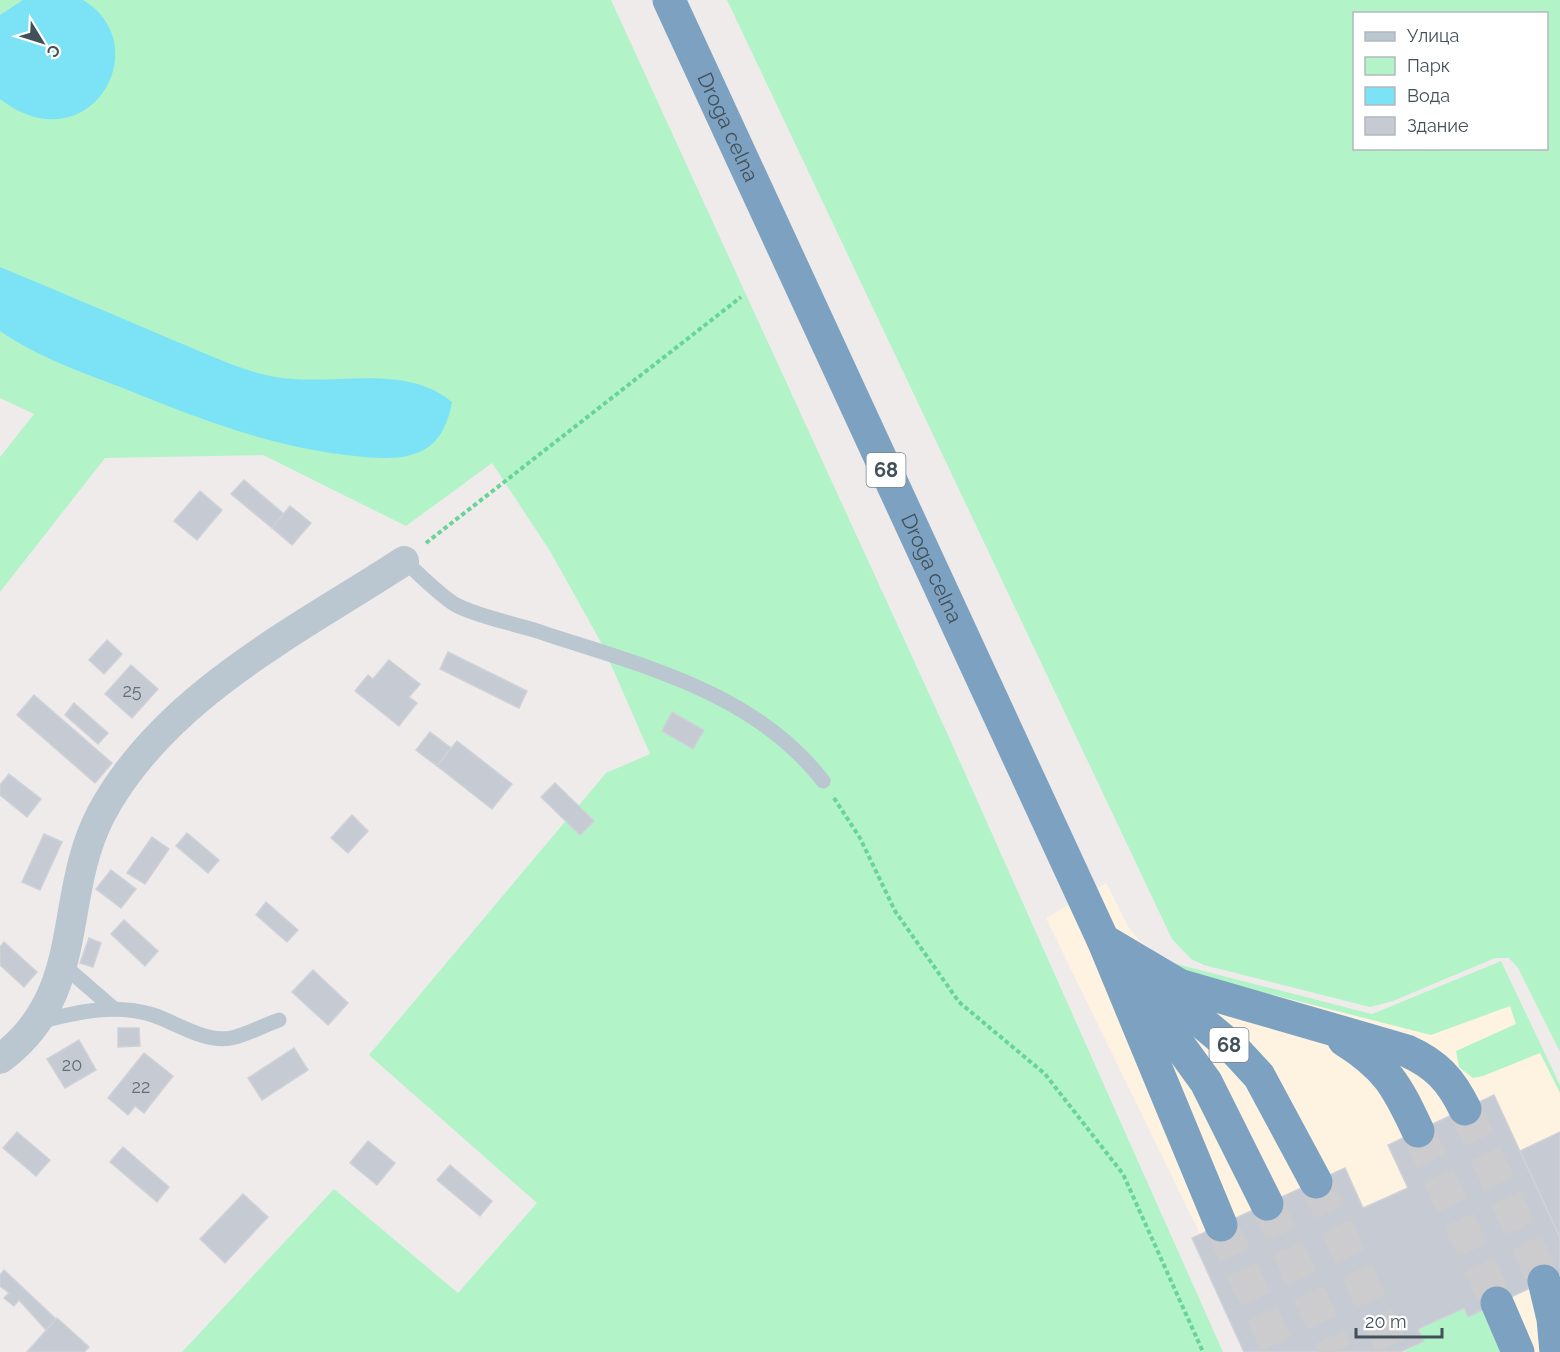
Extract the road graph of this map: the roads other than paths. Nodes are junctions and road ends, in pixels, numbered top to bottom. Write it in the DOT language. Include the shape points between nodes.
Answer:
graph roads {
  1 [pos="669,0"];
  2 [pos="404,561"];
  3 [pos="823,781"];
  4 [pos="1103,940"];
  5 [pos="62,964"];
  6 [pos="114,1009"];
  7 [pos="279,1020"];
  8 [pos="1299,1020"];
  9 [pos="34,1023"];
  10 [pos="0,1059"];
  11 [pos="1465,1109"];
  12 [pos="1418,1131"];
  13 [pos="1316,1182"];
  14 [pos="1267,1204"];
  15 [pos="1221,1225"];
  16 [pos="1544,1281"];
  17 [pos="1497,1304"];
  18 [pos="1518,1352"];
  19 [pos="1556,1352"];
  1 -- 4 [label="highway, Droga celna / 68"];
  2 -- 3 [label="lane" via="457,605 681,679 734,704 803,755"];
  2 -- 5 [label="street" via="235,670 177,718 129,769 101,815 82,868"];
  4 -- 8 [label="highway, 68" via="1179,985"];
  4 -- 13 [label="highway, 68" via="1235,1050 1260,1076"];
  4 -- 14 [label="highway, 68" via="1206,1082"];
  4 -- 15 [label="highway, 68"];
  5 -- 6 [label="lane"];
  5 -- 9 [label="street" via="50,1004"];
  6 -- 7 [label="lane" via="150,1014 212,1038 231,1038"];
  6 -- 9 [label="lane" via="74,1012"];
  8 -- 11 [label="highway, 68" via="1425,1059 1448,1078"];
  8 -- 12 [label="highway, 68" via="1342,1038 1379,1066 1395,1084"];
  9 -- 10 [label="street"];
  16 -- 19 [label="highway"];
  17 -- 18 [label="highway"];
}
